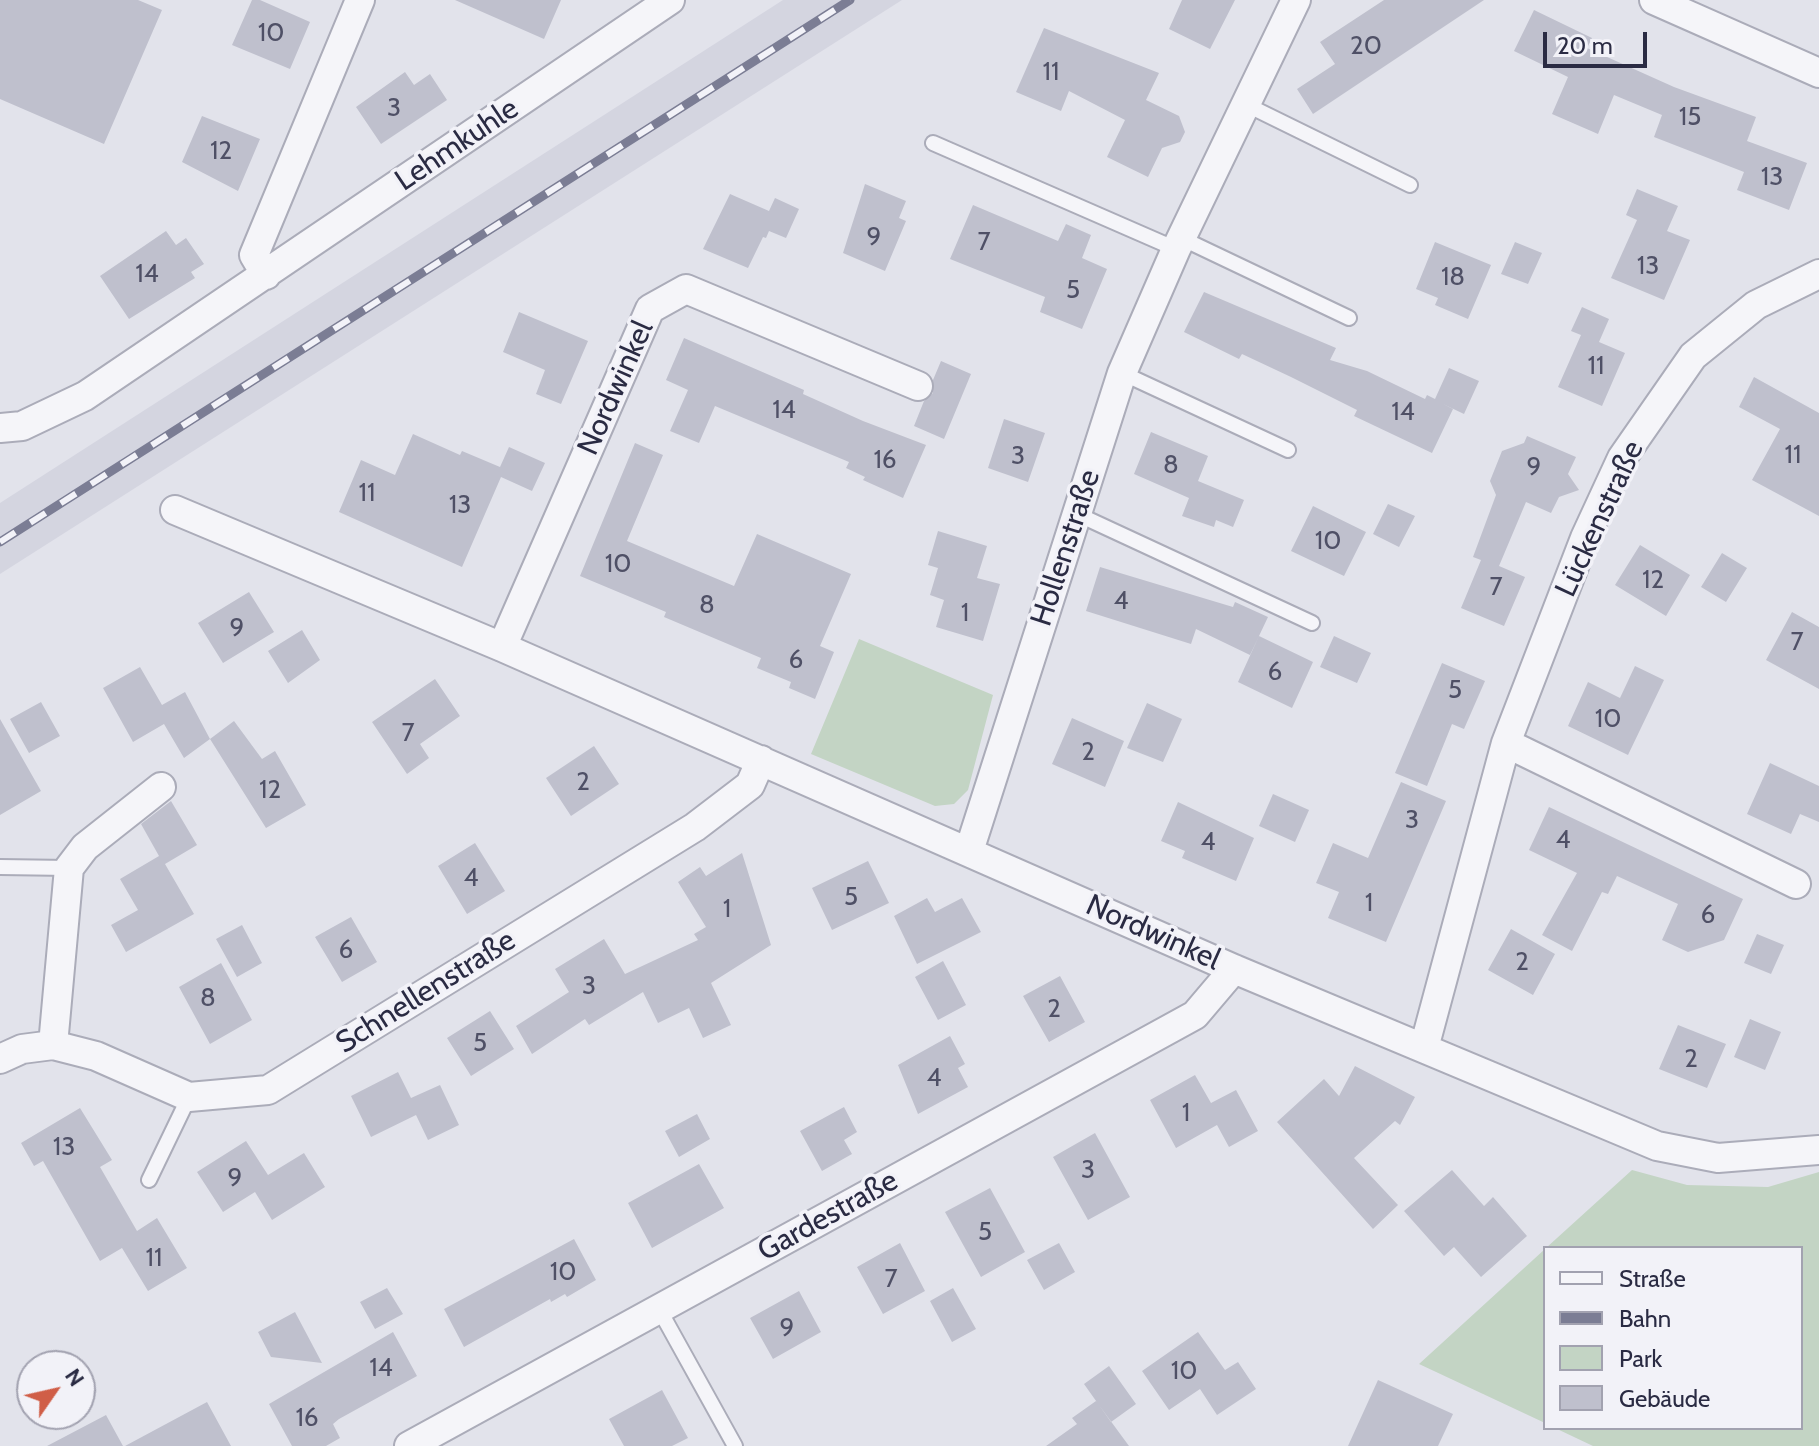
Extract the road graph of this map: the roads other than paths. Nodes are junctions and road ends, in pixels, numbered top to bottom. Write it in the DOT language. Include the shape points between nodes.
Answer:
graph roads {
  1 [pos="360,0"];
  2 [pos="1296,0"];
  3 [pos="1654,0"];
  4 [pos="651,5"];
  5 [pos="1819,73"];
  6 [pos="1245,104"];
  7 [pos="933,143"];
  8 [pos="1410,185"];
  9 [pos="1178,244"];
  10 [pos="1819,274"];
  11 [pos="266,275"];
  12 [pos="1349,318"];
  13 [pos="1122,373"];
  14 [pos="918,386"];
  15 [pos="0,428"];
  16 [pos="1288,450"];
  17 [pos="175,510"];
  18 [pos="1077,514"];
  19 [pos="1312,623"];
  20 [pos="502,647"];
  21 [pos="1506,743"];
  22 [pos="761,760"];
  23 [pos="161,787"];
  24 [pos="969,851"];
  25 [pos="0,867"];
  26 [pos="69,868"];
  27 [pos="1796,884"];
  28 [pos="1234,969"];
  29 [pos="53,1045"];
  30 [pos="1424,1048"];
  31 [pos="0,1059"];
  32 [pos="189,1097"];
  33 [pos="1819,1150"];
  34 [pos="149,1180"];
  35 [pos="659,1309"];
  36 [pos="409,1446"];
  37 [pos="735,1446"];
  1 -- 11 [label="street" via="254,255"];
  2 -- 6 [label="street, Hollenstraße"];
  3 -- 5 [label="street"];
  4 -- 11 [label="street, Lehmkuhle"];
  6 -- 8 [label="lane"];
  6 -- 9 [label="street, Hollenstraße"];
  7 -- 9 [label="lane"];
  9 -- 12 [label="lane"];
  9 -- 13 [label="street, Hollenstraße"];
  10 -- 21 [label="street, Lückenstraße" via="1756,305 1693,356 1622,458 1585,538"];
  11 -- 15 [label="street, Lehmkuhle" via="85,396 22,426"];
  13 -- 16 [label="lane"];
  13 -- 18 [label="street, Hollenstraße"];
  14 -- 20 [label="street, Nordwinkel" via="686,289 650,309"];
  17 -- 20 [label="street, Nordwinkel"];
  18 -- 19 [label="lane"];
  18 -- 24 [label="street, Hollenstraße"];
  20 -- 22 [label="street, Nordwinkel"];
  21 -- 27 [label="street"];
  21 -- 30 [label="street, Lückenstraße"];
  22 -- 24 [label="street, Nordwinkel"];
  22 -- 32 [label="street, Schnellenstraße" via="750,785 695,827 268,1090"];
  23 -- 26 [label="street" via="85,847"];
  24 -- 28 [label="street, Nordwinkel"];
  25 -- 26 [label="lane"];
  26 -- 29 [label="street"];
  28 -- 30 [label="street, Nordwinkel"];
  28 -- 35 [label="street, Gardestraße" via="1195,1015"];
  29 -- 31 [label="street, Schnellenstraße" via="22,1049"];
  29 -- 32 [label="street, Schnellenstraße" via="96,1056"];
  30 -- 33 [label="street, Nordwinkel" via="1657,1146 1718,1158"];
  32 -- 34 [label="lane"];
  35 -- 36 [label="street, Gardestraße"];
  35 -- 37 [label="lane"];
}
